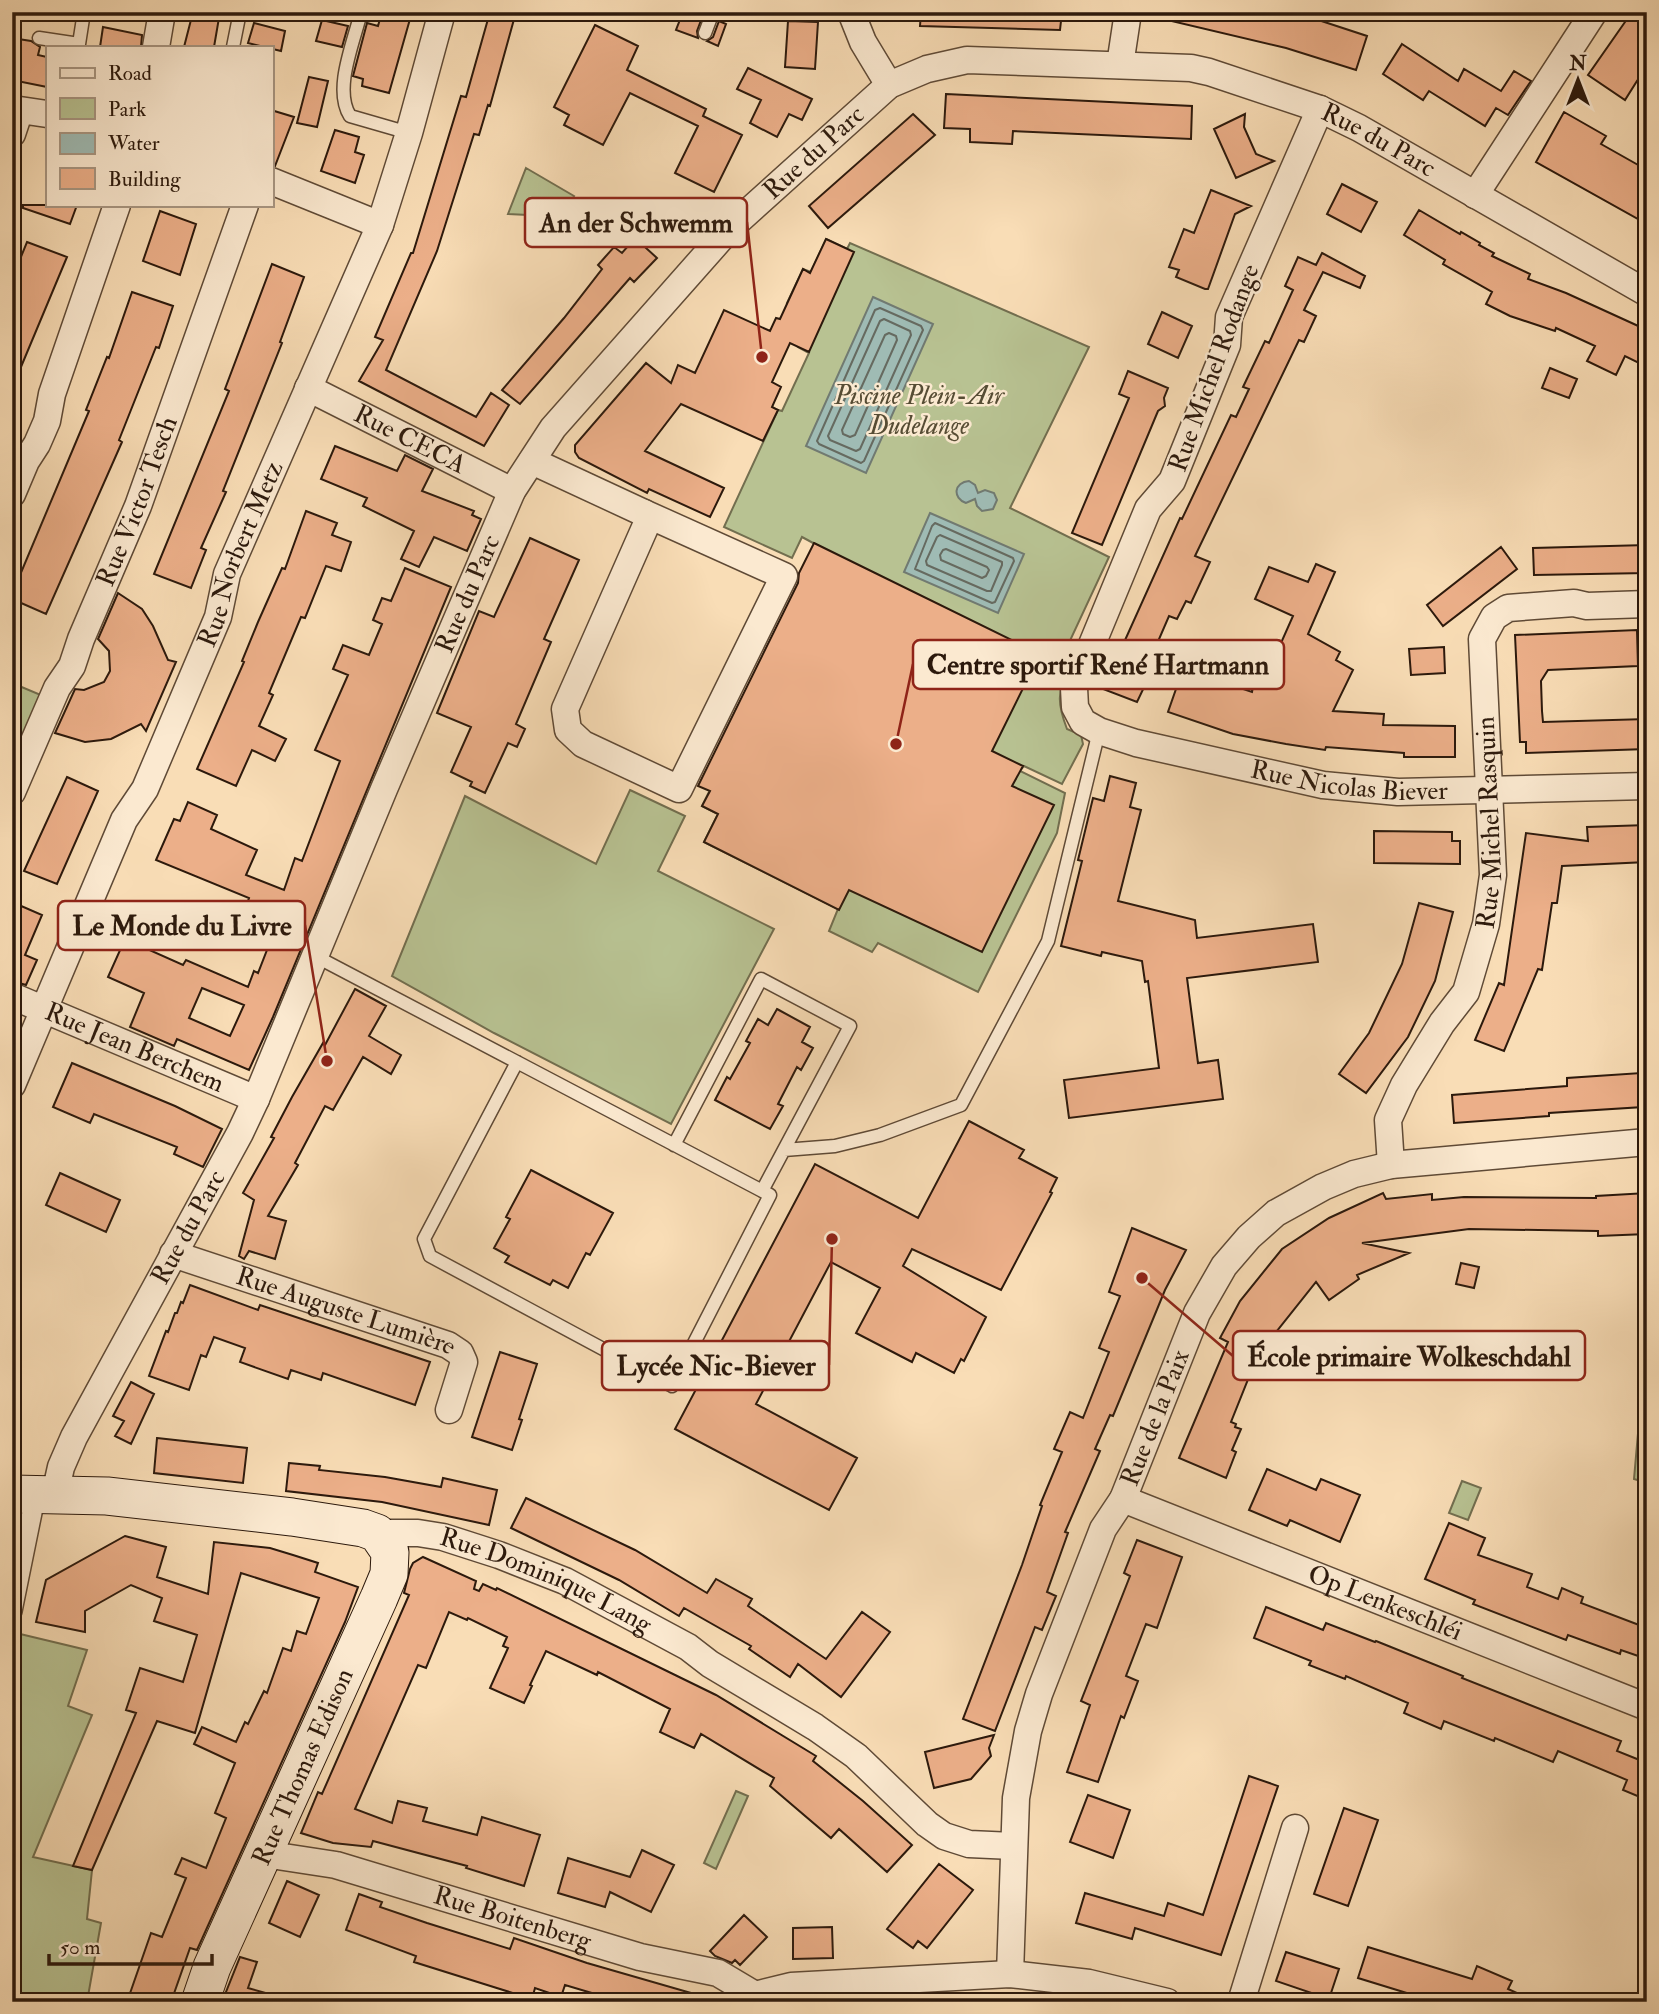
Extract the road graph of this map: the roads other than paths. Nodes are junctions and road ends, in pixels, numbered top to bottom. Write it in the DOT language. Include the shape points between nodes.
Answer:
graph roads {
  1 [pos="84,12"];
  2 [pos="162,12"];
  3 [pos="240,12"];
  4 [pos="361,12"];
  5 [pos="442,12"];
  6 [pos="713,12"];
  7 [pos="851,12"];
  8 [pos="1128,12"];
  9 [pos="1594,12"];
  10 [pos="705,33"];
  11 [pos="39,38"];
  12 [pos="156,46"];
  13 [pos="233,46"];
  14 [pos="1120,65"];
  15 [pos="889,85"];
  16 [pos="1320,109"];
  17 [pos="46,114"];
  18 [pos="15,118"];
  19 [pos="408,133"];
  20 [pos="273,182"];
  21 [pos="1475,195"];
  22 [pos="117,206"];
  23 [pos="245,206"];
  24 [pos="380,225"];
  25 [pos="1647,293"];
  26 [pos="308,388"];
  27 [pos="532,461"];
  28 [pos="512,491"];
  29 [pos="12,494"];
  30 [pos="644,513"];
  31 [pos="1647,604"];
  32 [pos="1099,731"];
  33 [pos="1647,786"];
  34 [pos="12,792"];
  35 [pos="1489,792"];
  36 [pos="315,956"];
  37 [pos="12,996"];
  38 [pos="43,1009"];
  39 [pos="517,1062"];
  40 [pos="12,1085"];
  41 [pos="256,1099"];
  42 [pos="1647,1142"];
  43 [pos="674,1144"];
  44 [pos="784,1150"];
  45 [pos="1391,1165"];
  46 [pos="762,1191"];
  47 [pos="173,1254"];
  48 [pos="449,1410"];
  49 [pos="34,1493"];
  50 [pos="1124,1499"];
  51 [pos="377,1533"];
  52 [pos="12,1611"];
  53 [pos="1647,1707"];
  54 [pos="1296,1828"];
  55 [pos="1013,1846"];
  56 [pos="264,1854"];
  57 [pos="1010,1974"];
  58 [pos="750,1998"];
  59 [pos="200,2002"];
  60 [pos="1167,2002"];
  61 [pos="1241,2002"];
  1 -- 11 [label="lane" via="79,44"];
  2 -- 12 [label="street"];
  3 -- 13 [label="lane"];
  4 -- 19 [label="lane" via="343,85 343,104 350,116"];
  5 -- 19 [label="street, Rue Norbert Metz"];
  6 -- 10 [label="lane"];
  7 -- 15 [label="street"];
  8 -- 14 [label="street"];
  9 -- 21 [label="street"];
  14 -- 15 [label="street, Rue du Parc" via="967,61 927,69"];
  14 -- 16 [label="street, Rue du Parc" via="1191,68"];
  15 -- 27 [label="street, Rue du Parc" via="729,229 553,428"];
  16 -- 21 [label="street, Rue du Parc"];
  16 -- 32 [label="street, Rue Michel Rodange" via="1229,317 1227,345 1172,481 1147,509 1074,688 1075,707 1083,722"];
  17 -- 18 [label="street"];
  19 -- 24 [label="street, Rue Norbert Metz"];
  20 -- 24 [label="street"];
  21 -- 25 [label="street, Rue du Parc"];
  22 -- 29 [label="street" via="52,394 47,421"];
  23 -- 34 [label="street, Rue Victor Tesch" via="138,506 72,666 57,688"];
  24 -- 26 [label="street, Rue Norbert Metz"];
  26 -- 28 [label="street, Rue CECA"];
  26 -- 38 [label="street, Rue Norbert Metz" via="227,574 218,617 166,740 145,789 124,820"];
  27 -- 28 [label="street, Rue du Parc"];
  27 -- 30 [label="street"];
  28 -- 36 [label="street, Rue du Parc"];
  30 -- 30 [label="street" via="647,523 565,709 568,730 583,744 679,789 784,576"];
  31 -- 35 [label="street, Rue Michel Rasquin" via="1530,605 1508,608 1494,617 1482,639"];
  32 -- 35 [label="street, Rue Nicolas Biever" via="1323,785 1398,792"];
  32 -- 44 [label="lane" via="1048,941 961,1105 880,1135"];
  33 -- 35 [label="street, Rue Nicolas Biever"];
  35 -- 45 [label="street, Rue Michel Rasquin" via="1493,875 1486,924 1466,992 1404,1085 1388,1120"];
  36 -- 39 [label="lane"];
  36 -- 41 [label="street, Rue du Parc"];
  37 -- 38 [label="street, Rue Jean Berchem"];
  38 -- 40 [label="street, Rue Norbert Metz"];
  38 -- 41 [label="street, Rue Jean Berchem"];
  39 -- 43 [label="lane"];
  39 -- 46 [label="lane" via="424,1239 430,1256 672,1386 770,1195"];
  41 -- 47 [label="street, Rue du Parc"];
  42 -- 45 [label="street, Rue de la Paix"];
  43 -- 44 [label="lane" via="761,979 850,1026"];
  43 -- 46 [label="lane"];
  44 -- 46 [label="lane"];
  45 -- 50 [label="street, Rue de la Paix" via="1333,1182 1276,1213 1224,1266 1197,1312"];
  47 -- 48 [label="street, Rue Auguste Lumière" via="448,1345 460,1353 464,1363"];
  47 -- 49 [label="street, Rue du Parc" via="61,1467"];
  49 -- 51 [label="main road, Rue Dominique Lang" via="107,1496 292,1517"];
  49 -- 52 [label="street"];
  50 -- 53 [label="street, Op Lenkeschléi"];
  50 -- 55 [label="street, Rue de la Paix" via="1102,1529 1039,1694 1016,1798"];
  51 -- 55 [label="street, Rue Dominique Lang" via="443,1537 565,1581 688,1647 815,1727 856,1756 944,1836 968,1844"];
  51 -- 56 [label="main road, Rue Thomas Edison" via="390,1552 389,1574"];
  54 -- 61 [label="street"];
  55 -- 57 [label="street, Rue de la Paix"];
  56 -- 58 [label="street, Rue Boitenberg" via="336,1865 640,1957 718,1973"];
  56 -- 59 [label="main road, Rue Thomas Edison"];
  57 -- 58 [label="street" via="791,1986"];
  57 -- 60 [label="street" via="1089,1983"];
}
